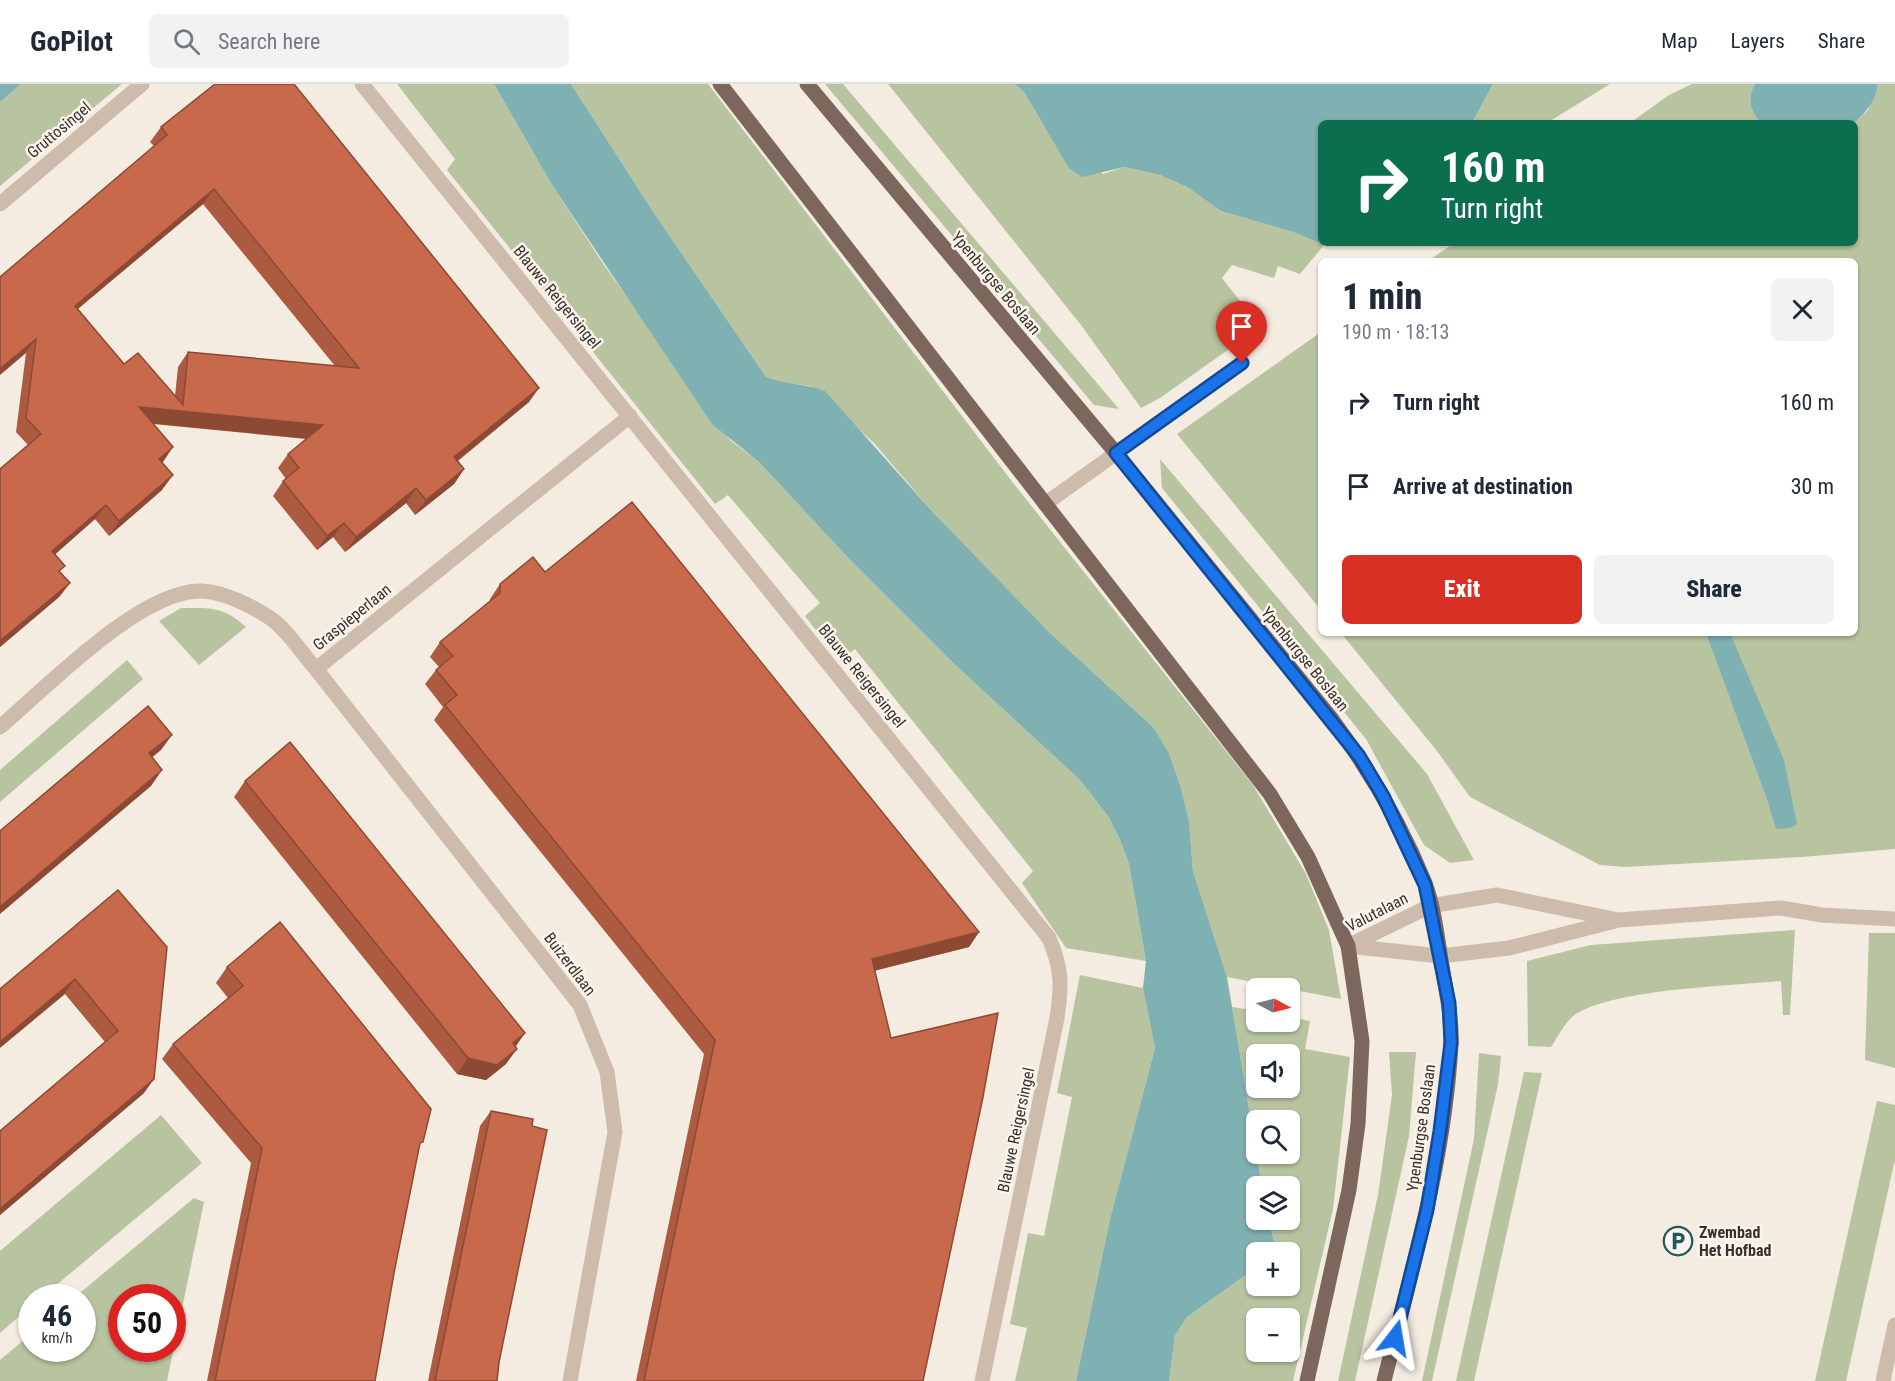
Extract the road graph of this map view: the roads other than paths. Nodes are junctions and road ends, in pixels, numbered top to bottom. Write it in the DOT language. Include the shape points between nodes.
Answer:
graph roads {
  1 [pos="142,84"];
  2 [pos="362,84"];
  3 [pos="720,84"];
  4 [pos="807,84"];
  5 [pos="0,204"];
  6 [pos="1242,363"];
  7 [pos="630,416"];
  8 [pos="1116,453"];
  9 [pos="1045,504"];
  10 [pos="316,669"];
  11 [pos="0,727"];
  12 [pos="1430,906"];
  13 [pos="1895,919"];
  14 [pos="1619,920"];
  15 [pos="1348,946"];
  16 [pos="1440,956"];
  17 [pos="1895,1326"];
  18 [pos="570,1381"];
  19 [pos="982,1381"];
  20 [pos="1307,1381"];
  21 [pos="1384,1381"];
  22 [pos="1883,1381"];
  1 -- 5 [label="street, Gruttosingel"];
  2 -- 7 [label="street, Blauwe Reigersingel"];
  3 -- 9 [label="main road"];
  4 -- 8 [label="main road, Ypenburgse Boslaan"];
  6 -- 8 [label="street"];
  7 -- 10 [label="street, Graspieperlaan"];
  7 -- 19 [label="street, Blauwe Reigersingel" via="1049,938 1058,960 1062,982 1057,1018"];
  8 -- 9 [label="street"];
  8 -- 12 [label="main road, Ypenburgse Boslaan" via="1359,756 1383,796 1425,885"];
  9 -- 15 [label="main road" via="1269,794 1308,857"];
  10 -- 11 [label="street, Graspieperlaan" via="272,619 238,601 203,591 168,597 122,622"];
  10 -- 18 [label="street, Buizerdlaan" via="580,1005 607,1072 615,1132"];
  12 -- 14 [label="street, Valutalaan" via="1497,895"];
  12 -- 15 [label="street, Valutalaan"];
  12 -- 16 [label="main road, Ypenburgse Boslaan"];
  13 -- 14 [label="street, Valutalaan" via="1822,915 1781,908"];
  14 -- 16 [label="street, Valutalaan" via="1509,948"];
  15 -- 16 [label="street, Valutalaan"];
  15 -- 20 [label="main road" via="1362,1041 1358,1124 1349,1190"];
  16 -- 21 [label="main road, Ypenburgse Boslaan" via="1449,1003 1451,1043 1444,1111 1427,1210"];
  17 -- 22 [label="street"];
}
